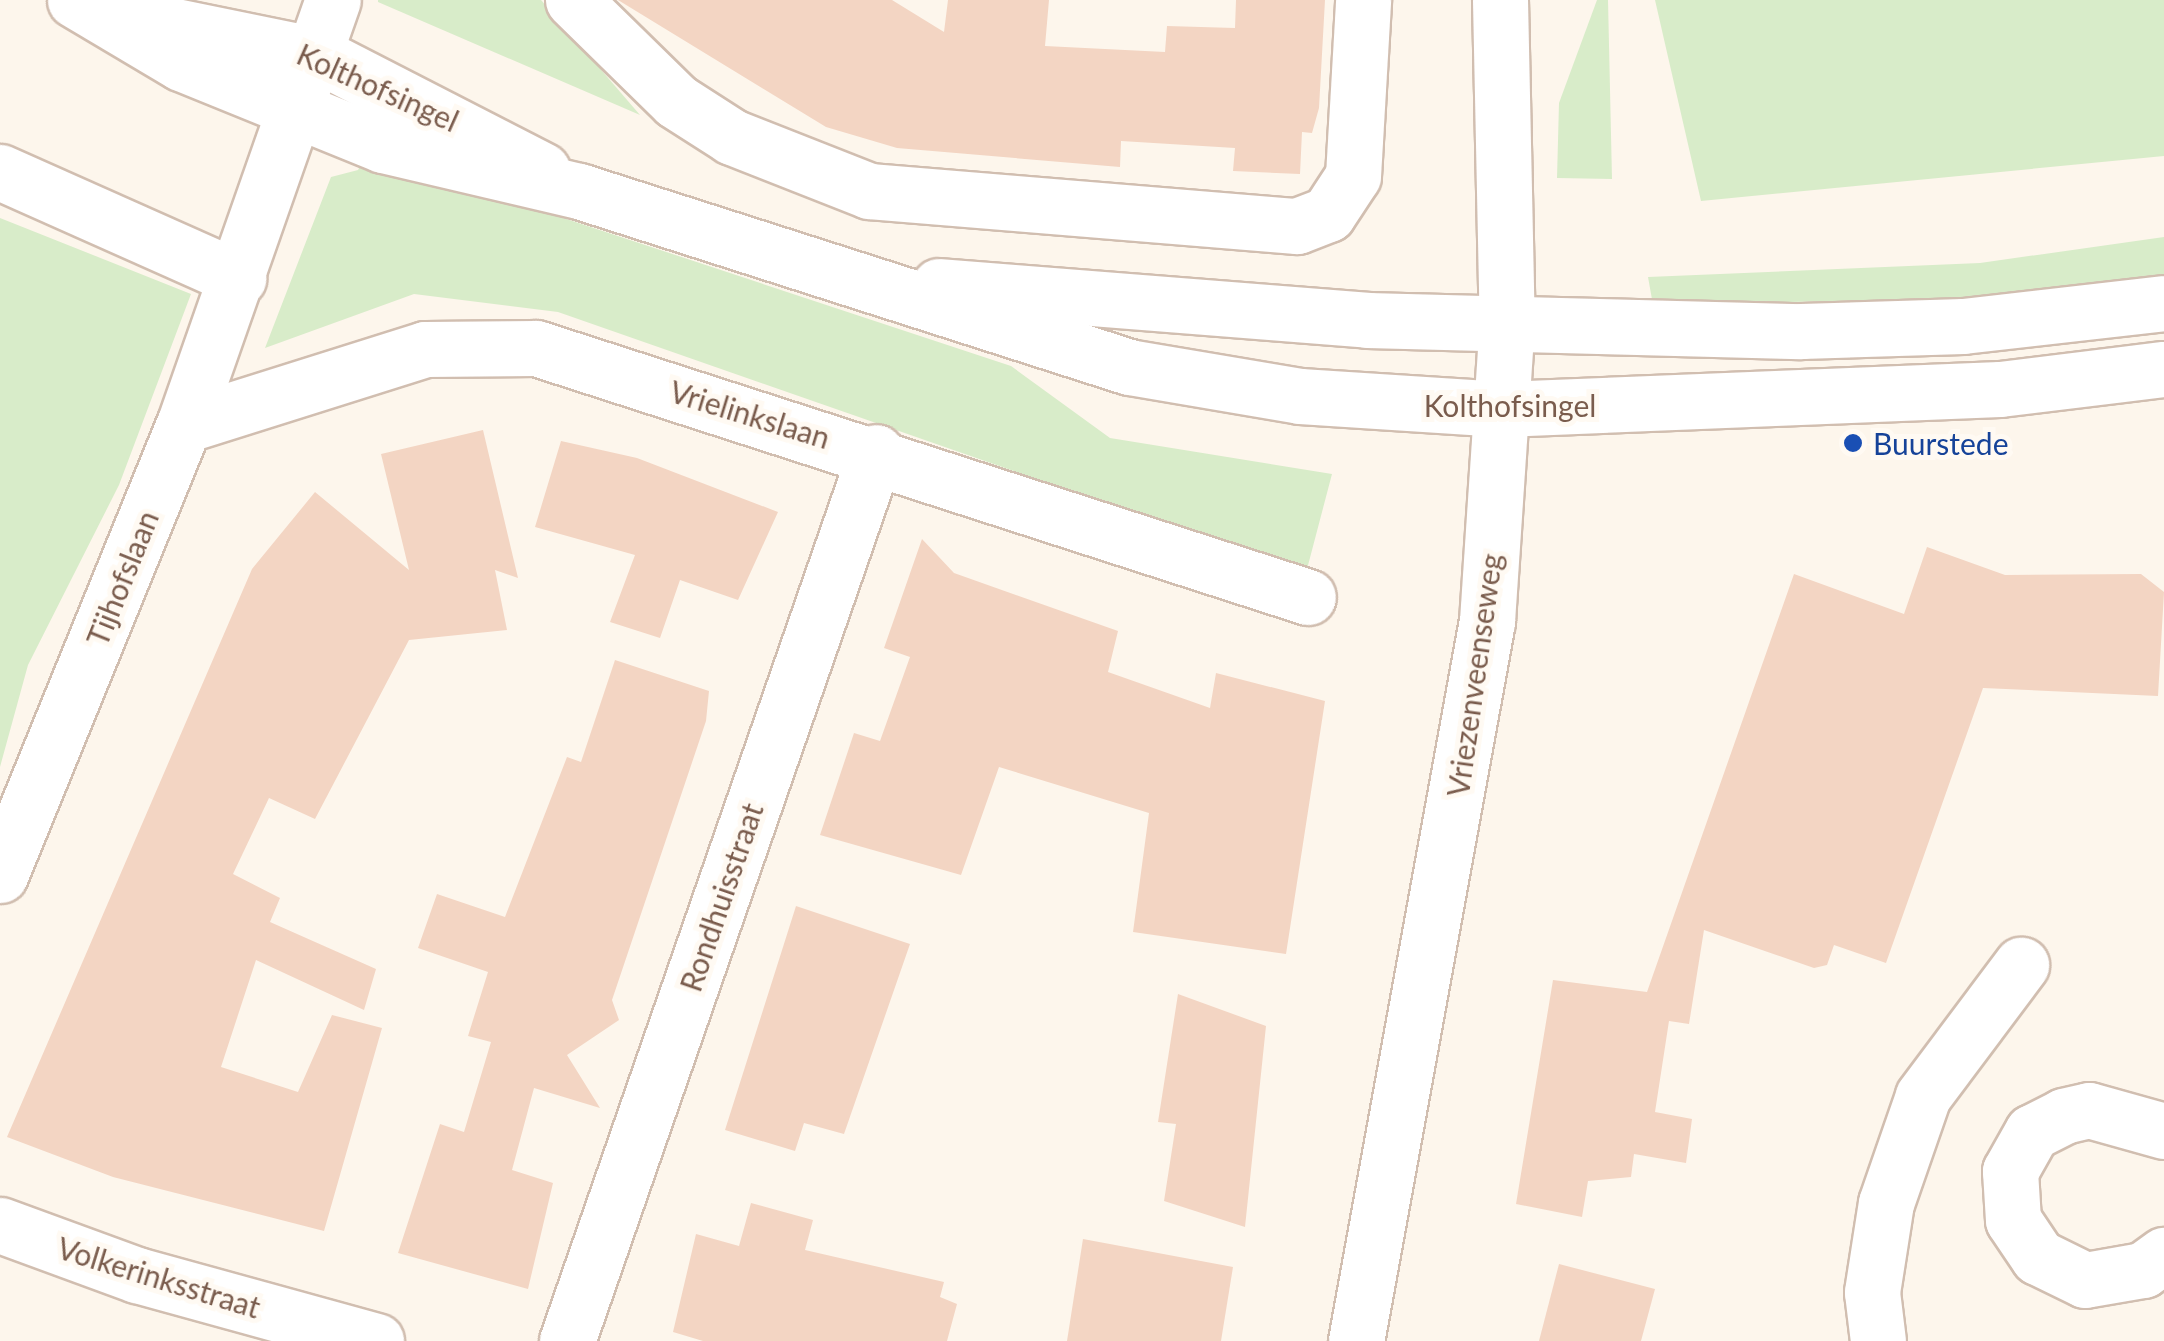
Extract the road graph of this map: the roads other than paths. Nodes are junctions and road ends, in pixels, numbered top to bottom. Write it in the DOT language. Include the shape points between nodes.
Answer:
graph roads {
  1 [pos="333,0"];
  2 [pos="573,0"];
  3 [pos="1363,0"];
  4 [pos="1500,0"];
  5 [pos="89,7"];
  6 [pos="318,55"];
  7 [pos="297,111"];
  8 [pos="0,172"];
  9 [pos="579,191"];
  10 [pos="238,278"];
  11 [pos="871,284"];
  12 [pos="2164,303"];
  13 [pos="1507,323"];
  14 [pos="2164,369"];
  15 [pos="1502,410"];
  16 [pos="184,425"];
  17 [pos="876,452"];
  18 [pos="1308,597"];
  19 [pos="0,876"];
  20 [pos="2021,965"];
  21 [pos="2164,1131"];
  22 [pos="0,1225"];
  23 [pos="2164,1255"];
  24 [pos="376,1341"];
  25 [pos="567,1341"];
  26 [pos="1356,1341"];
  27 [pos="1878,1341"];
  1 -- 6 [label="street, Tijhofslaan"];
  2 -- 3 [label="street" via="676,101 732,137 853,185 1297,226 1328,214 1356,159"];
  4 -- 13 [label="street, Vriezenveenseweg"];
  5 -- 6 [label="street, Kolthofsingel"];
  5 -- 7 [label="street, Kolthofsingel" via="182,63"];
  6 -- 7 [label="street, Tijhofslaan"];
  6 -- 9 [label="street, Kolthofsingel"];
  7 -- 9 [label="street, Kolthofsingel" via="454,166"];
  7 -- 10 [label="street, Tijhofslaan"];
  8 -- 10 [label="street"];
  9 -- 11 [label="street, Kolthofsingel"];
  10 -- 16 [label="street, Tijhofslaan"];
  11 -- 13 [label="street, Kolthofsingel"];
  11 -- 15 [label="street, Kolthofsingel" via="1129,368 1300,396"];
  12 -- 13 [label="street, Kolthofsingel" via="1963,326"];
  13 -- 15 [label="street, Vriezenveenseweg"];
  14 -- 15 [label="street, Kolthofsingel" via="2000,389"];
  15 -- 26 [label="street, Vriezenveenseweg" via="1487,621"];
  16 -- 17 [label="street, Vrielinkslaan" via="425,349 536,348"];
  16 -- 19 [label="street, Tijhofslaan"];
  17 -- 18 [label="street, Vrielinkslaan"];
  17 -- 25 [label="street, Rondhuisstraat"];
  20 -- 27 [label="street" via="1922,1096 1886,1204 1872,1292"];
  21 -- 23 [label="street" via="2089,1110 2064,1116 2032,1132 2010,1171 2013,1220 2038,1256 2084,1280 2143,1270"];
  22 -- 24 [label="street, Volkerinksstraat" via="138,1275"];
}
